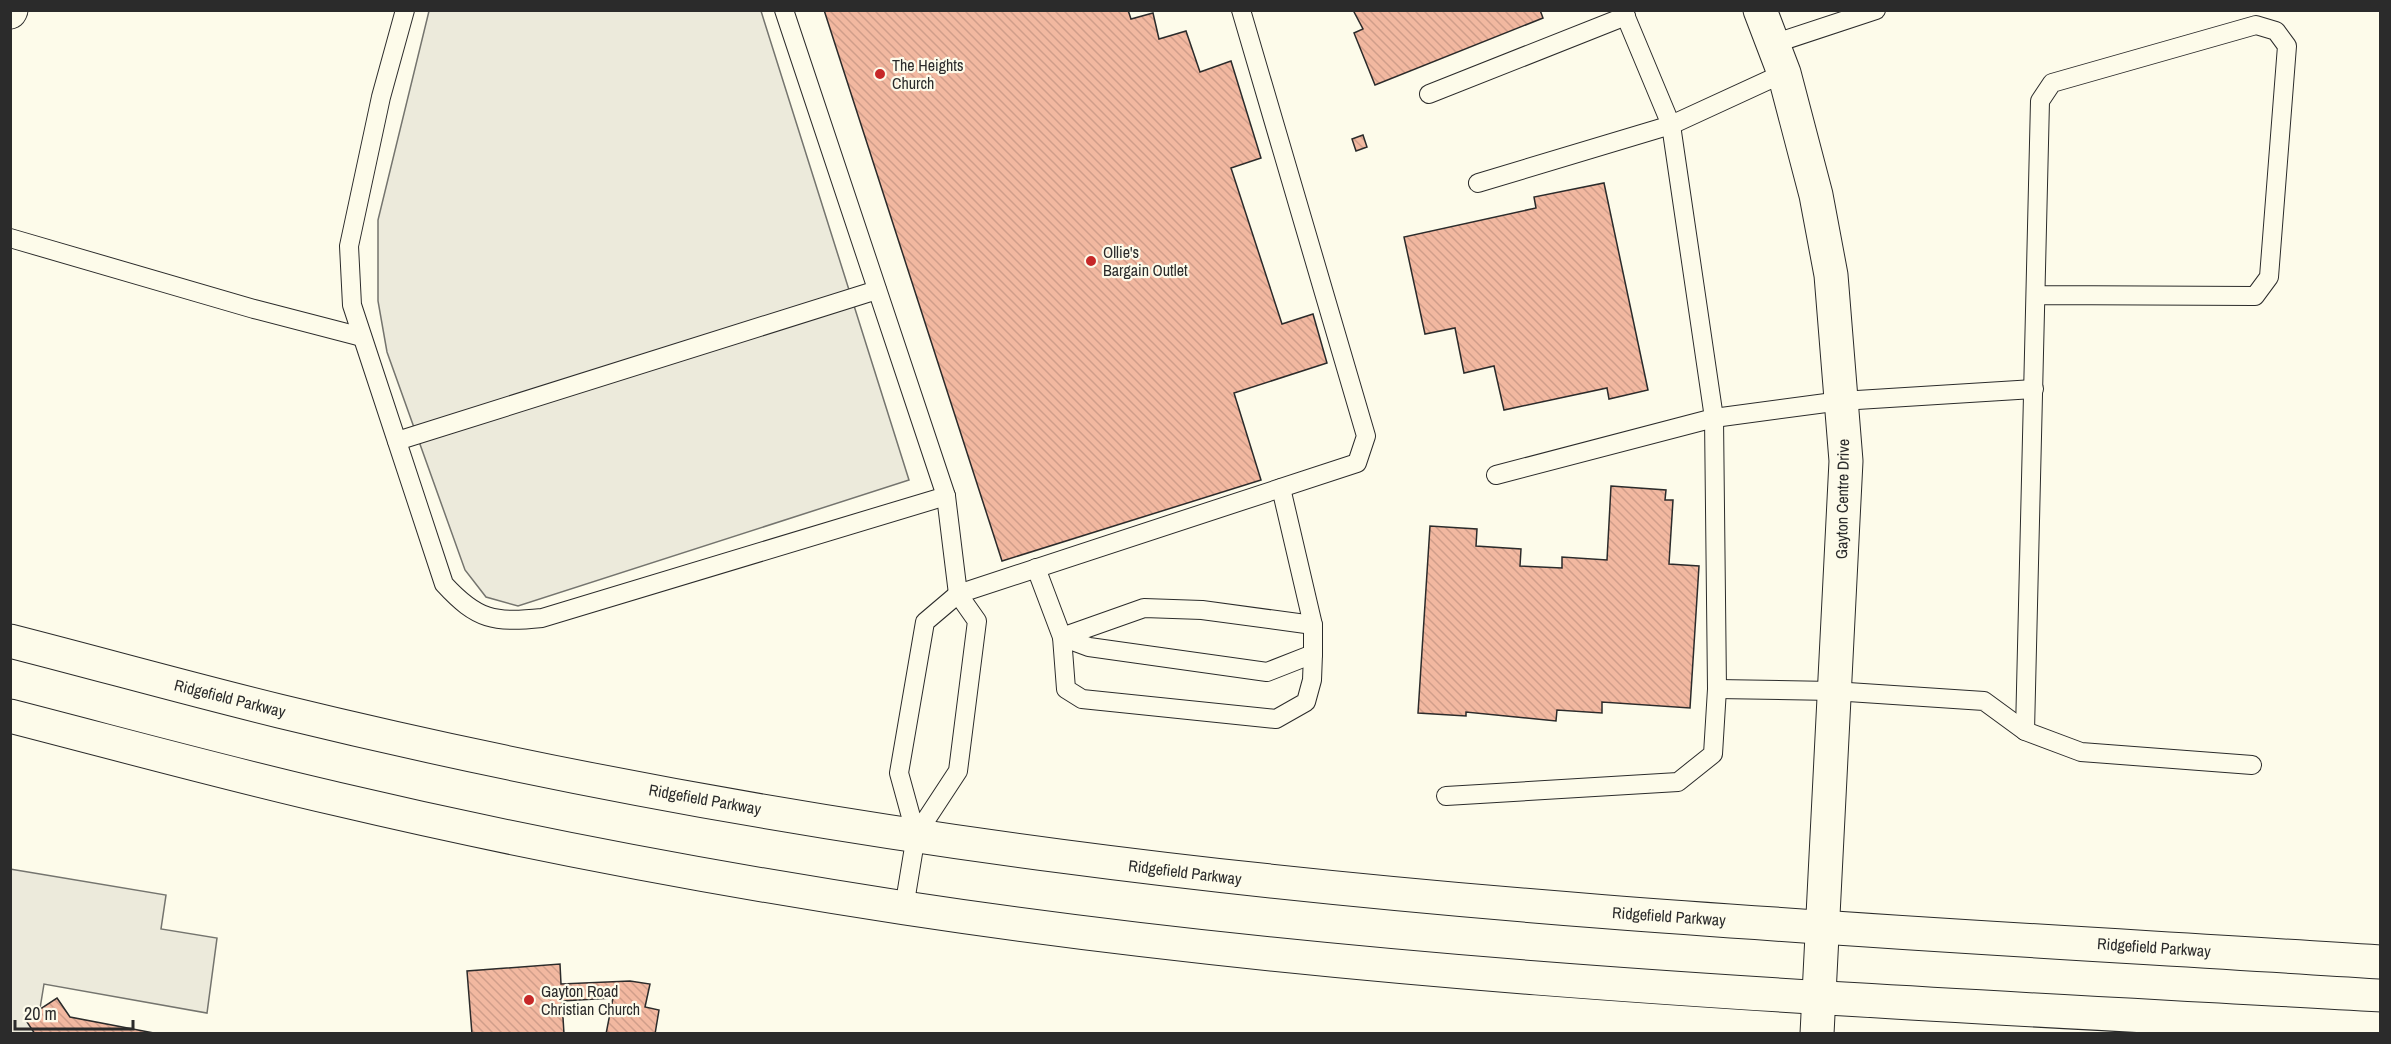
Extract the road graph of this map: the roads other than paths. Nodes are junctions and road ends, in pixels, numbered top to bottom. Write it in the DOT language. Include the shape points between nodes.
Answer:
graph roads {
  1 [pos="405,10"];
  2 [pos="784,10"];
  3 [pos="1241,10"];
  4 [pos="1760,10"];
  5 [pos="1876,10"];
  6 [pos="1625,13"];
  7 [pos="1778,59"];
  8 [pos="1429,94"];
  9 [pos="1671,125"];
  10 [pos="1478,183"];
  11 [pos="10,238"];
  12 [pos="877,290"];
  13 [pos="2037,295"];
  14 [pos="362,337"];
  15 [pos="2034,389"];
  16 [pos="1841,401"];
  17 [pos="1714,418"];
  18 [pos="397,441"];
  19 [pos="1496,475"];
  20 [pos="1281,488"];
  21 [pos="946,496"];
  22 [pos="1036,568"];
  23 [pos="958,594"];
  24 [pos="1313,626"];
  25 [pos="1062,637"];
  26 [pos="10,641"];
  27 [pos="1313,654"];
  28 [pos="1717,688"];
  29 [pos="1833,691"];
  30 [pos="10,716"];
  31 [pos="2025,731"];
  32 [pos="2252,765"];
  33 [pos="1446,796"];
  34 [pos="916,835"];
  35 [pos="904,908"];
  36 [pos="1821,926"];
  37 [pos="2380,962"];
  38 [pos="1817,996"];
  39 [pos="2380,1029"];
  40 [pos="1817,1034"];
  1 -- 14 [label="lane" via="381,97 349,246 352,305"];
  2 -- 12 [label="lane"];
  3 -- 20 [label="lane" via="1366,436 1358,463"];
  4 -- 7 [label="main road, Gayton Centre Drive"];
  5 -- 7 [label="lane"];
  6 -- 8 [label="lane"];
  6 -- 9 [label="lane"];
  7 -- 9 [label="lane"];
  7 -- 16 [label="main road, Gayton Centre Drive" via="1816,195 1831,275"];
  9 -- 10 [label="lane"];
  9 -- 17 [label="lane"];
  11 -- 14 [label="lane"];
  12 -- 18 [label="lane"];
  12 -- 21 [label="lane"];
  13 -- 13 [label="lane" via="2040,102 2052,83 2256,25 2276,31 2288,46 2269,277 2255,296"];
  13 -- 15 [label="lane"];
  14 -- 18 [label="lane"];
  15 -- 16 [label="lane"];
  15 -- 31 [label="lane"];
  16 -- 17 [label="lane"];
  16 -- 29 [label="main road, Gayton Centre Drive" via="1846,462"];
  17 -- 19 [label="lane"];
  17 -- 28 [label="lane"];
  18 -- 21 [label="lane" via="444,584 465,607 504,622 542,618"];
  20 -- 22 [label="lane"];
  20 -- 24 [label="lane"];
  21 -- 23 [label="lane"];
  22 -- 23 [label="lane"];
  22 -- 25 [label="lane"];
  23 -- 34 [label="lane" via="977,621 958,771"];
  23 -- 34 [label="lane" via="925,622 899,773"];
  24 -- 25 [label="lane" via="1202,610 1144,608"];
  24 -- 27 [label="lane"];
  25 -- 27 [label="lane" via="1089,646 1267,672"];
  25 -- 27 [label="lane" via="1066,689 1082,699 1276,719 1306,702"];
  26 -- 34 [label="main road, Ridgefield Parkway" via="282,712 471,753 731,804"];
  28 -- 29 [label="lane"];
  28 -- 33 [label="lane" via="1713,754 1678,782"];
  29 -- 31 [label="lane" via="1984,701"];
  29 -- 36 [label="main road, Gayton Centre Drive"];
  30 -- 35 [label="main road" via="339,800 492,833"];
  31 -- 32 [label="lane" via="2081,752"];
  34 -- 35 [label="lane"];
  34 -- 36 [label="main road, Ridgefield Parkway" via="1244,879"];
  35 -- 38 [label="main road" via="1303,958"];
  36 -- 37 [label="main road, Ridgefield Parkway"];
  36 -- 38 [label="main road, Gayton Centre Drive"];
  38 -- 39 [label="main road"];
  38 -- 40 [label="main road, Gayton Centre Drive"];
}
